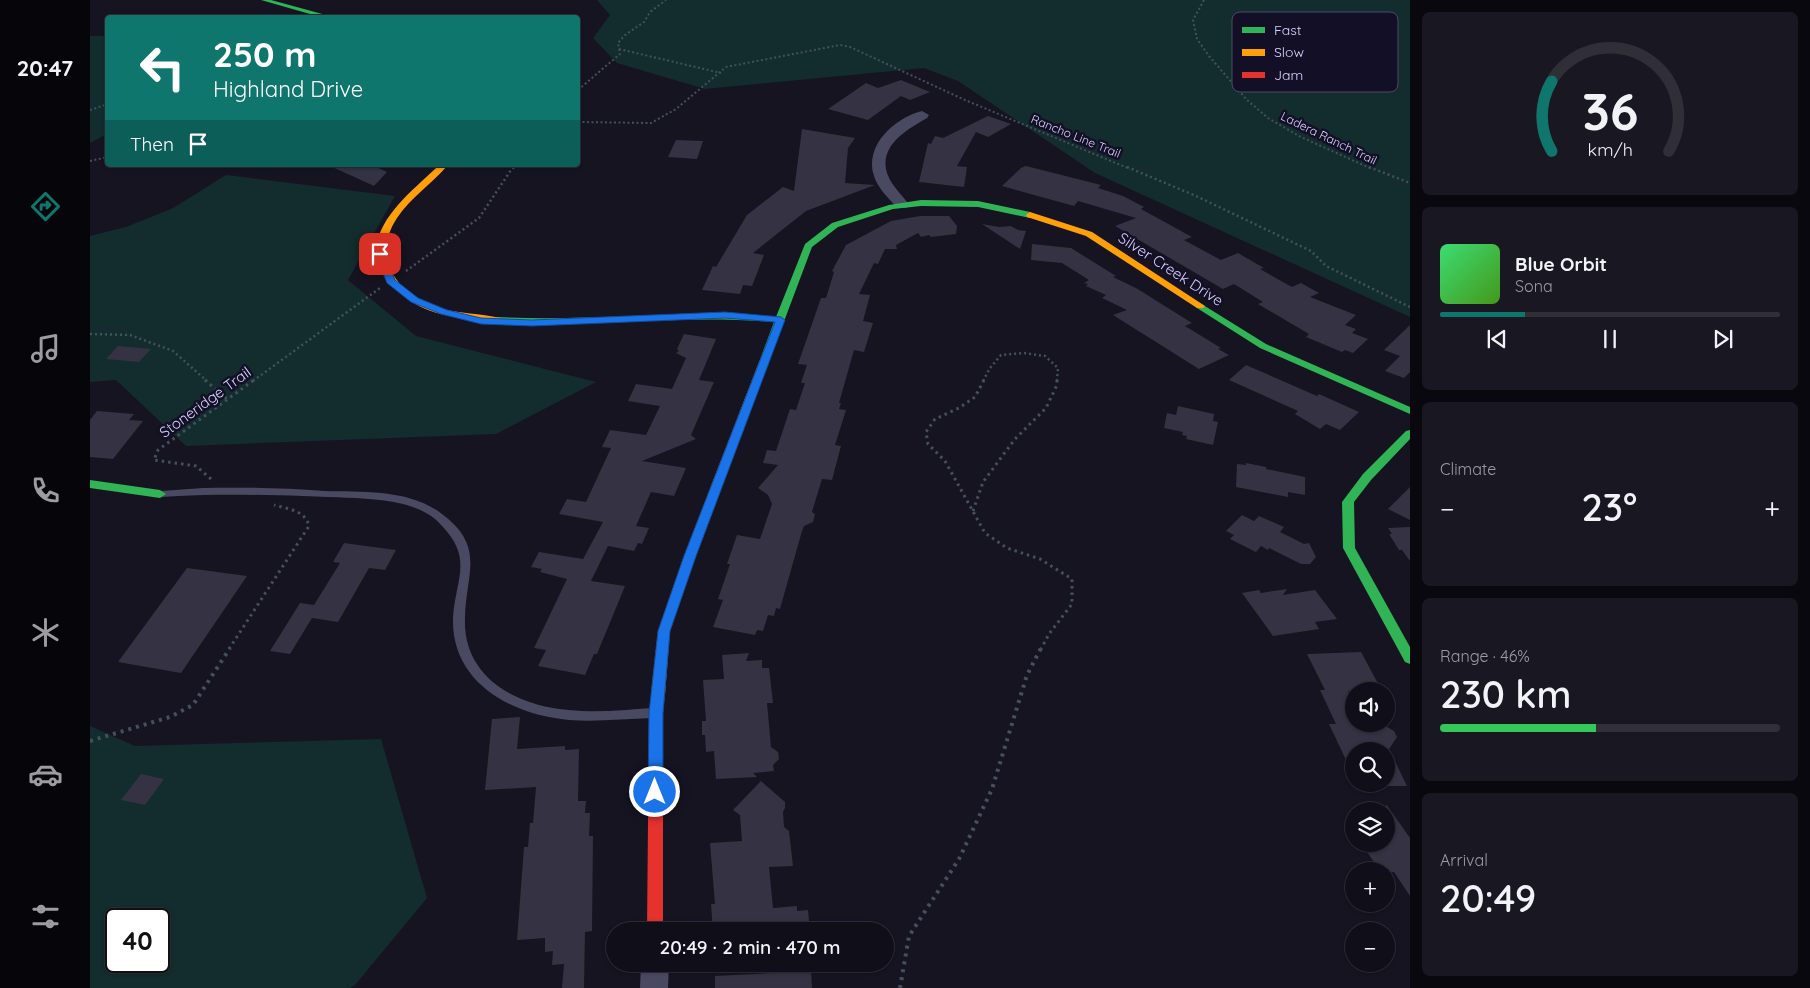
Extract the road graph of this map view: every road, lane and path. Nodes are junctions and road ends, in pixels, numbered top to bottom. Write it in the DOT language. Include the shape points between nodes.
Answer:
graph roads {
  1 [pos="264,0"];
  2 [pos="666,0"];
  3 [pos="1204,0"];
  4 [pos="322,15"];
  5 [pos="619,49"];
  6 [pos="720,73"];
  7 [pos="1232,82"];
  8 [pos="580,88"];
  9 [pos="1241,92"];
  10 [pos="105,105"];
  11 [pos="90,110"];
  12 [pos="922,115"];
  13 [pos="580,122"];
  14 [pos="105,157"];
  15 [pos="90,161"];
  16 [pos="442,167"];
  17 [pos="514,167"];
  18 [pos="1410,183"];
  19 [pos="902,205"];
  20 [pos="390,281"];
  21 [pos="1410,307"];
  22 [pos="781,320"];
  23 [pos="90,334"];
  24 [pos="227,399"];
  25 [pos="1410,411"];
  26 [pos="1410,433"];
  27 [pos="90,484"];
  28 [pos="232,490"];
  29 [pos="160,494"];
  30 [pos="264,502"];
  31 [pos="973,511"];
  32 [pos="1410,659"];
  33 [pos="656,713"];
  34 [pos="90,742"];
  35 [pos="655,922"];
  36 [pos="655,972"];
  37 [pos="654,988"];
  38 [pos="900,988"];
  1 -- 4 [label="street"];
  2 -- 5 [label="path" via="625,35 618,43"];
  3 -- 7 [label="path, Ladera Ranch Trail" via="1193,18 1197,40"];
  5 -- 6 [label="path"];
  5 -- 8 [label="path" via="620,54"];
  6 -- 13 [label="path, Rancho Line Trail" via="676,109 651,123"];
  6 -- 21 [label="path, Rancho Line Trail" via="726,68 768,58 840,44 850,47 966,100 1196,196 1311,250 1326,266"];
  9 -- 18 [label="path, Ladera Ranch Trail" via="1256,108 1296,134"];
  10 -- 11 [label="path"];
  12 -- 19 [label="street" via="884,141 878,156 881,177"];
  14 -- 15 [label="path"];
  16 -- 20 [label="street" via="393,219 384,235 380,254"];
  17 -- 20 [label="path, Stoneridge Trail" via="479,218"];
  19 -- 22 [label="street, Silver Creek Drive" via="835,224 808,246"];
  19 -- 25 [label="street, Silver Creek Drive" via="949,201 1000,206 1089,234 1263,346"];
  20 -- 22 [label="street" via="415,300 444,312 481,321 532,323 725,315"];
  20 -- 24 [label="path, Stoneridge Trail"];
  22 -- 33 [label="street, Silver Creek Drive" via="664,631"];
  23 -- 24 [label="path" via="130,335 173,351"];
  24 -- 28 [label="path, Stoneridge Trail" via="158,450 154,460 196,466"];
  26 -- 32 [label="street" via="1367,477 1348,502 1349,548"];
  27 -- 29 [label="street"];
  28 -- 29 [label="lane"];
  28 -- 33 [label="lane" via="382,497 414,503 434,512 462,543 468,562 458,617 459,637 469,662 487,686 522,704 568,715"];
  30 -- 34 [label="path" via="300,513 307,518 309,526 193,705 170,717"];
  31 -- 31 [label="path" via="983,482 1015,439 1046,408 1056,385 1058,368 1045,356 1024,353 1001,355 974,397 935,420 926,432 928,444 945,461"];
  31 -- 38 [label="path" via="985,533 1007,548 1040,559 1072,579 1072,604 1049,634 1027,675 992,789 959,859 909,936"];
  33 -- 35 [label="street, Silver Creek Drive"];
  36 -- 37 [label="street"];
}
